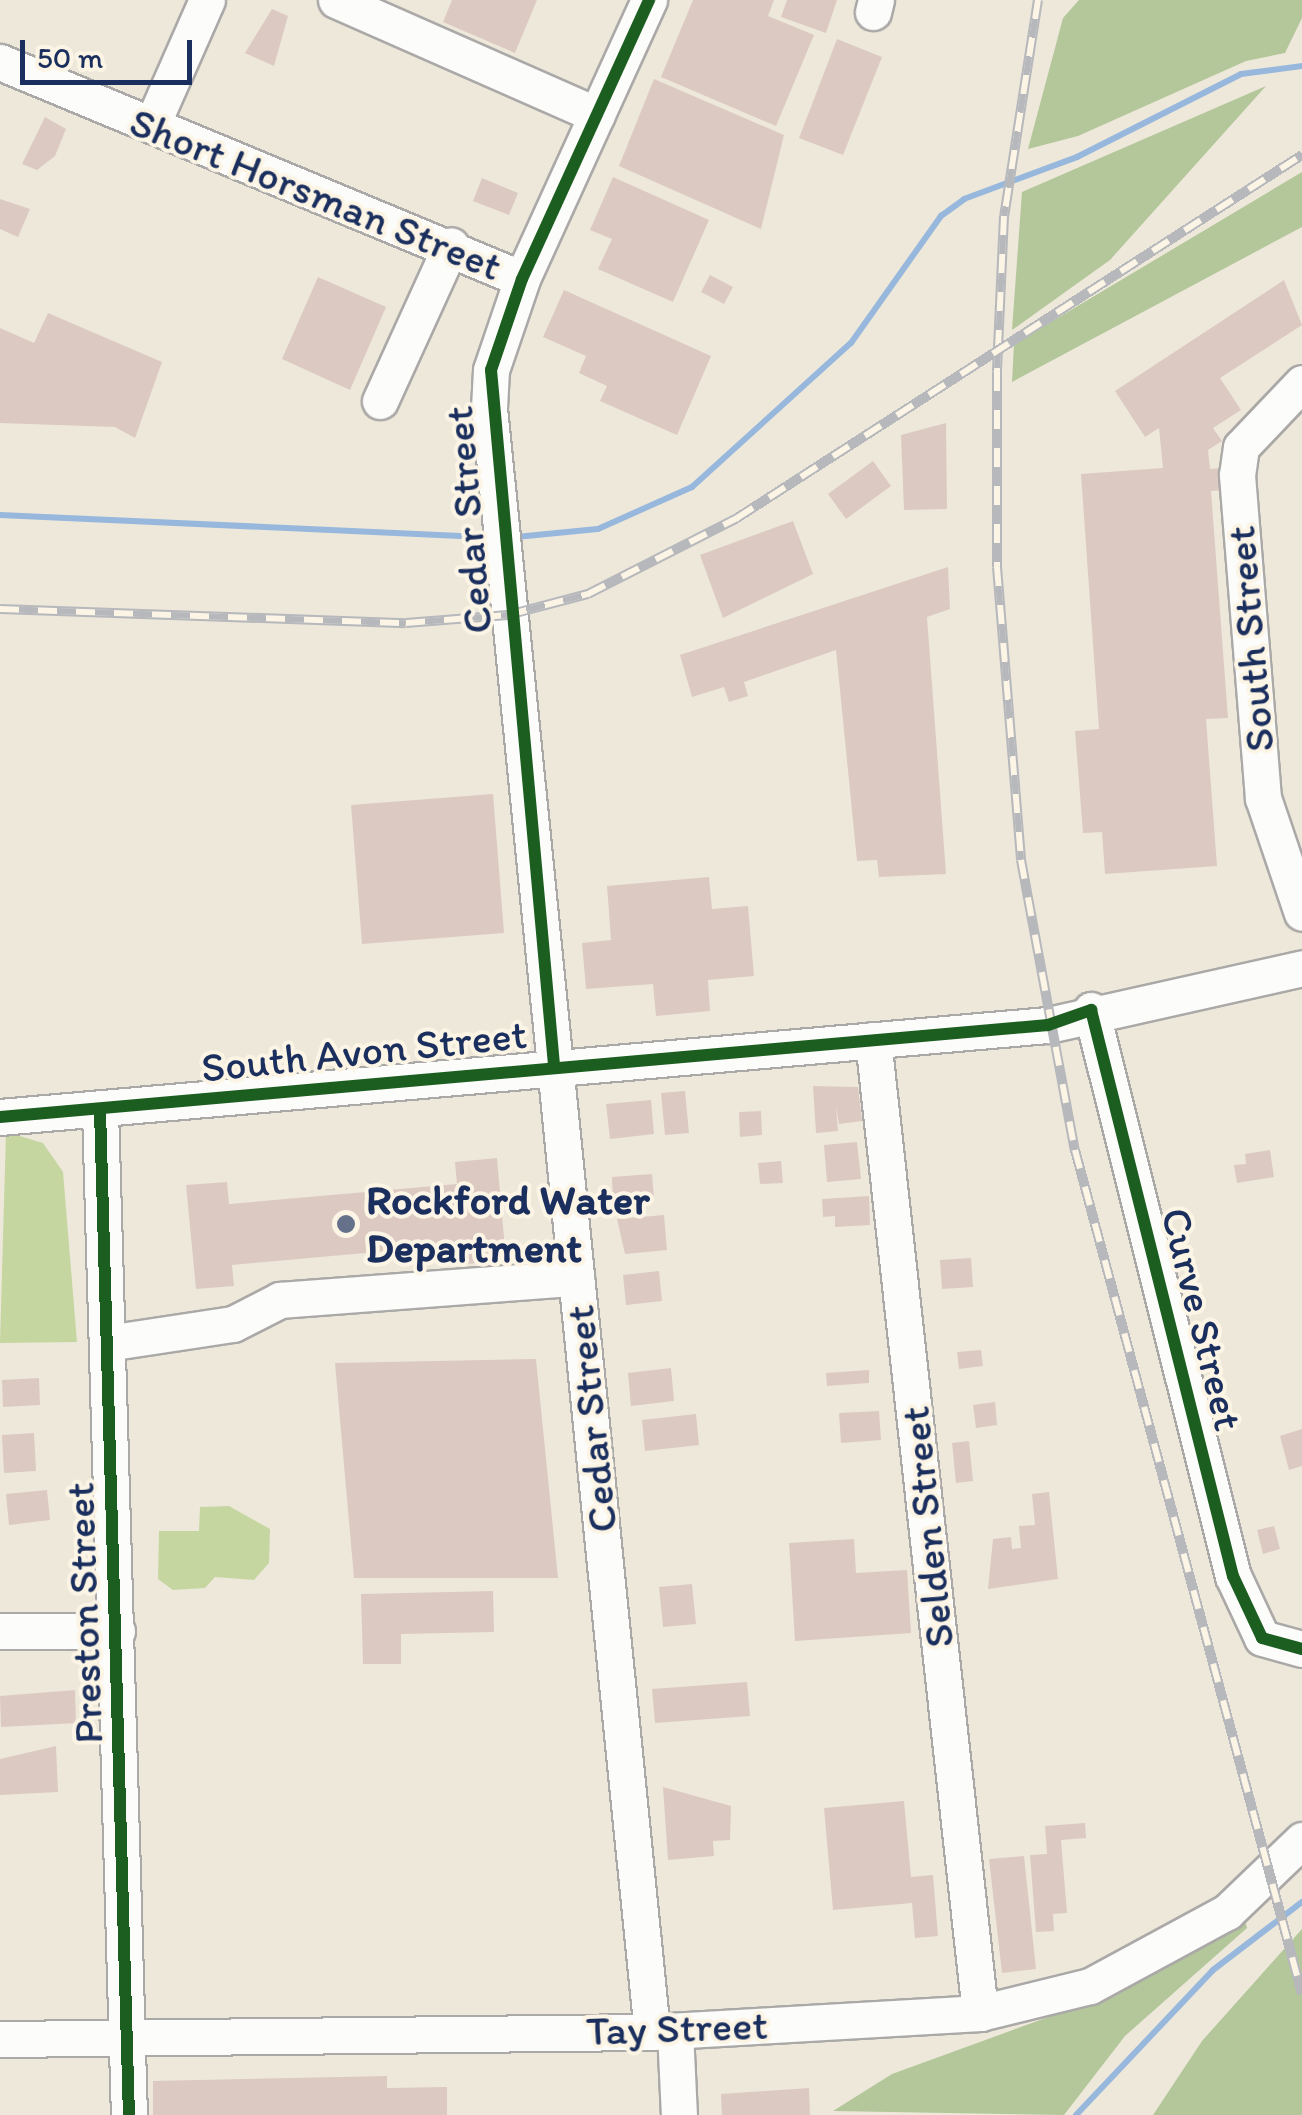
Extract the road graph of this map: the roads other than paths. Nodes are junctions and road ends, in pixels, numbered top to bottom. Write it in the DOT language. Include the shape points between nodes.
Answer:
graph roads {
  1 [pos="207,0"];
  2 [pos="336,0"];
  3 [pos="649,0"];
  4 [pos="0,62"];
  5 [pos="596,115"];
  6 [pos="154,120"];
  7 [pos="451,246"];
  8 [pos="522,279"];
  9 [pos="1302,383"];
  10 [pos="380,400"];
  11 [pos="1302,913"];
  12 [pos="1302,968"];
  13 [pos="1092,1010"];
  14 [pos="873,1040"];
  15 [pos="554,1065"];
  16 [pos="100,1110"];
  17 [pos="0,1117"];
  18 [pos="576,1278"];
  19 [pos="108,1343"];
  20 [pos="0,1630"];
  21 [pos="118,1631"];
  22 [pos="1302,1649"];
  23 [pos="1302,1840"];
  24 [pos="980,2012"];
  25 [pos="664,2032"];
  26 [pos="128,2036"];
  27 [pos="0,2040"];
  28 [pos="128,2115"];
  29 [pos="679,2115"];
  1 -- 6 [label="street"];
  2 -- 5 [label="street"];
  3 -- 5 [label="street, Cedar Street"];
  4 -- 6 [label="street, Short Horsman Street"];
  5 -- 8 [label="street, Cedar Street"];
  6 -- 7 [label="street, Short Horsman Street"];
  7 -- 8 [label="street, Short Horsman Street"];
  7 -- 10 [label="street"];
  8 -- 15 [label="street, Cedar Street" via="491,370 496,487"];
  9 -- 11 [label="street, South Street" via="1241,446 1237,475 1263,798"];
  12 -- 13 [label="street, South Avon Street"];
  13 -- 14 [label="street, South Avon Street" via="1048,1025"];
  13 -- 22 [label="street, Curve Street" via="1233,1576 1262,1638"];
  14 -- 15 [label="street, South Avon Street"];
  14 -- 24 [label="street, Selden Street"];
  15 -- 16 [label="street, South Avon Street"];
  15 -- 18 [label="street, Cedar Street"];
  16 -- 17 [label="street, South Avon Street"];
  16 -- 19 [label="street, Preston Street"];
  18 -- 19 [label="street" via="280,1300 233,1324"];
  18 -- 25 [label="street, Cedar Street"];
  19 -- 21 [label="street, Preston Street"];
  20 -- 21 [label="street"];
  21 -- 26 [label="street, Preston Street"];
  23 -- 24 [label="street, Tay Street" via="1226,1912 1107,1976"];
  24 -- 25 [label="street, Tay Street"];
  25 -- 26 [label="street, Tay Street"];
  25 -- 29 [label="street, Cedar Street"];
  26 -- 27 [label="street, Tay Street"];
  26 -- 28 [label="street, Preston Street"];
}
